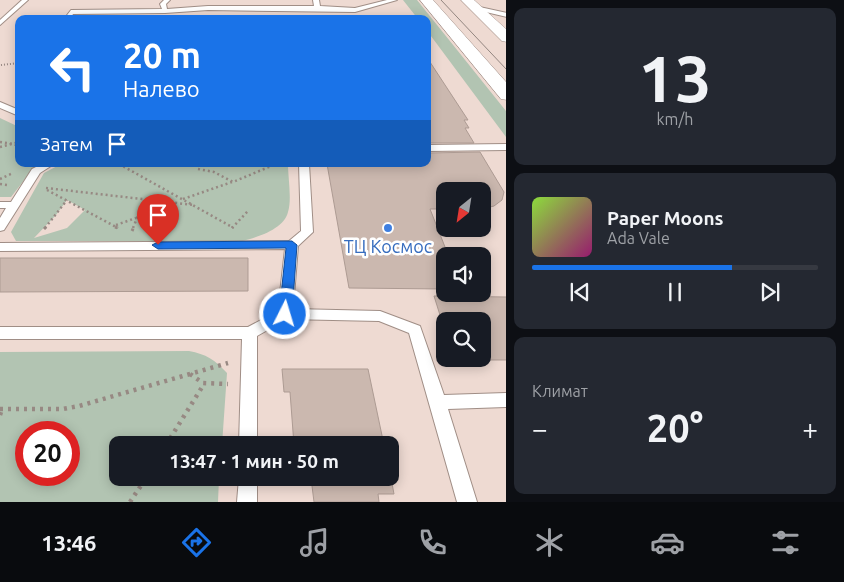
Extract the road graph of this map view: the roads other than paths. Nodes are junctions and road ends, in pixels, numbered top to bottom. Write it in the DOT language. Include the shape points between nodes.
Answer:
graph roads {
  1 [pos="25,0"];
  2 [pos="167,0"];
  3 [pos="209,0"];
  4 [pos="316,0"];
  5 [pos="394,0"];
  6 [pos="426,0"];
  7 [pos="471,4"];
  8 [pos="208,8"];
  9 [pos="318,8"];
  10 [pos="347,10"];
  11 [pos="165,11"];
  12 [pos="69,15"];
  13 [pos="349,15"];
  14 [pos="506,15"];
  15 [pos="0,23"];
  16 [pos="506,38"];
  17 [pos="506,95"];
  18 [pos="0,105"];
  19 [pos="15,112"];
  20 [pos="506,147"];
  21 [pos="431,148"];
  22 [pos="43,167"];
  23 [pos="304,167"];
  24 [pos="0,205"];
  25 [pos="14,205"];
  26 [pos="0,227"];
  27 [pos="292,245"];
  28 [pos="0,247"];
  29 [pos="285,314"];
  30 [pos="0,332"];
  31 [pos="250,332"];
  32 [pos="506,400"];
  33 [pos="438,402"];
  34 [pos="248,436"];
  35 [pos="248,486"];
  36 [pos="248,502"];
  37 [pos="467,502"];
  1 -- 15 [label="lane"];
  2 -- 11 [label="lane" via="163,4"];
  3 -- 8 [label="lane"];
  4 -- 9 [label="lane"];
  5 -- 10 [label="lane"];
  6 -- 17 [label="street"];
  7 -- 14 [label="lane"];
  7 -- 16 [label="street"];
  8 -- 9 [label="lane"];
  8 -- 11 [label="lane"];
  9 -- 10 [label="lane"];
  10 -- 13 [label="lane"];
  11 -- 12 [label="lane" via="71,12"];
  18 -- 19 [label="lane"];
  20 -- 21 [label="lane"];
  22 -- 25 [label="lane" via="36,171"];
  23 -- 27 [label="lane" via="308,232"];
  24 -- 25 [label="lane"];
  25 -- 26 [label="lane"];
  27 -- 28 [label="lane"];
  27 -- 29 [label="lane"];
  29 -- 31 [label="lane"];
  29 -- 33 [label="lane" via="380,316 415,330"];
  30 -- 31 [label="lane"];
  31 -- 34 [label="lane"];
  32 -- 33 [label="lane"];
  33 -- 37 [label="lane"];
  35 -- 36 [label="lane"];
}
